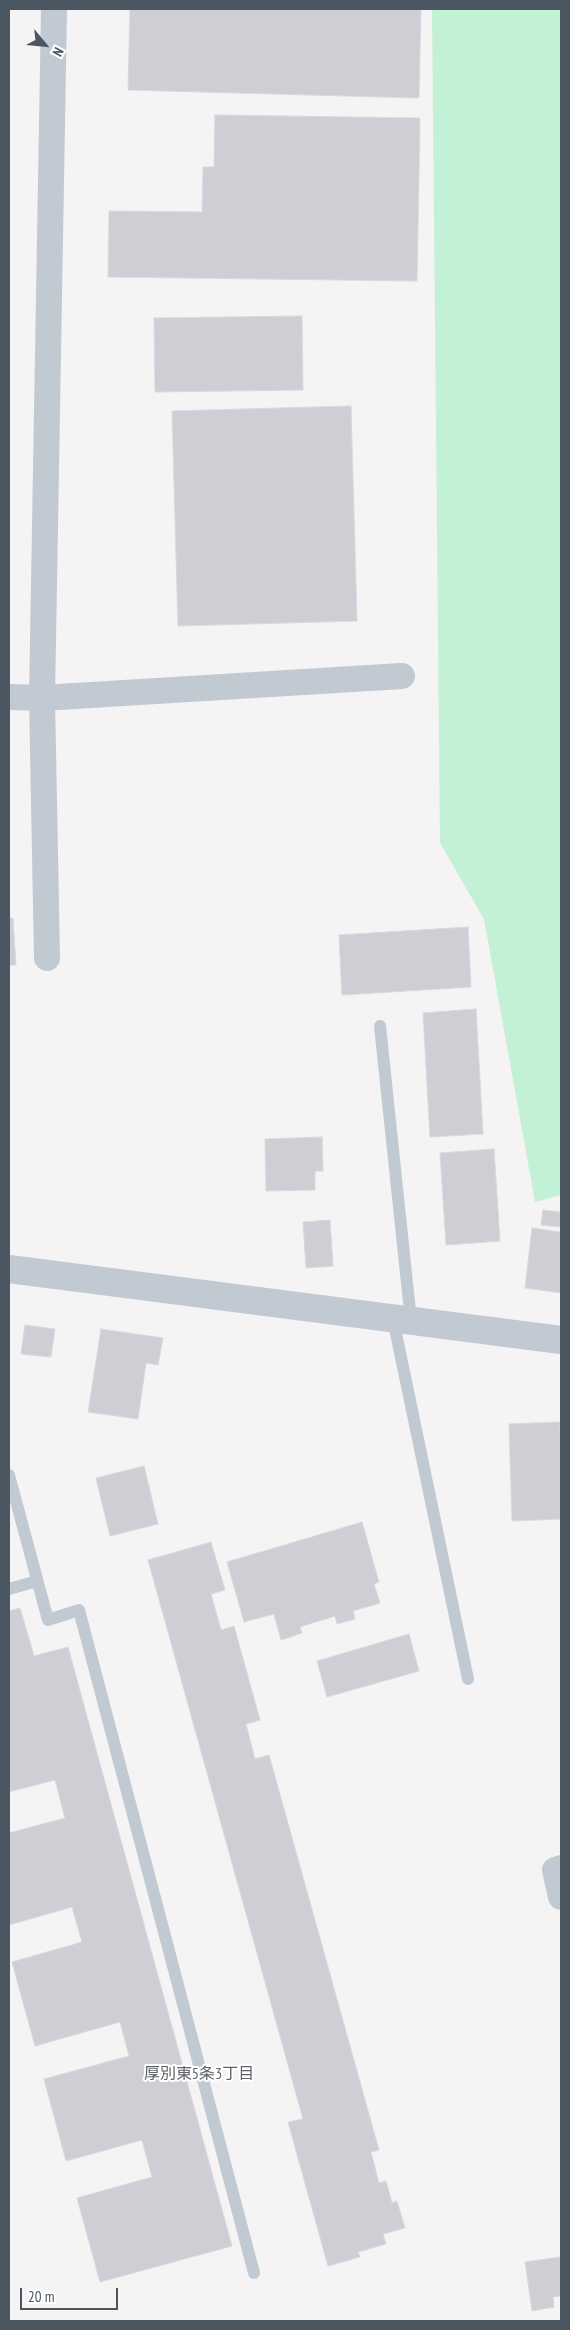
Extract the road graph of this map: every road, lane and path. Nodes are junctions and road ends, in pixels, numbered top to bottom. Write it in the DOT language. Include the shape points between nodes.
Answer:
graph roads {
  1 [pos="54,9"];
  2 [pos="402,676"];
  3 [pos="9,697"];
  4 [pos="42,698"];
  5 [pos="48,958"];
  6 [pos="380,1026"];
  7 [pos="9,1269"];
  8 [pos="402,1320"];
  9 [pos="561,1340"];
  10 [pos="9,1475"];
  11 [pos="37,1581"];
  12 [pos="9,1589"];
  13 [pos="468,1679"];
  14 [pos="561,1868"];
  15 [pos="561,1897"];
  16 [pos="254,2273"];
  1 -- 4 [label="street"];
  2 -- 4 [label="street"];
  3 -- 4 [label="street"];
  4 -- 5 [label="street"];
  6 -- 8 [label="lane"];
  7 -- 8 [label="street"];
  8 -- 9 [label="street"];
  8 -- 13 [label="lane"];
  10 -- 11 [label="lane"];
  11 -- 12 [label="lane"];
  11 -- 16 [label="lane" via="48,1620 79,1610"];
  14 -- 15 [label="street" via="555,1870"];
}
